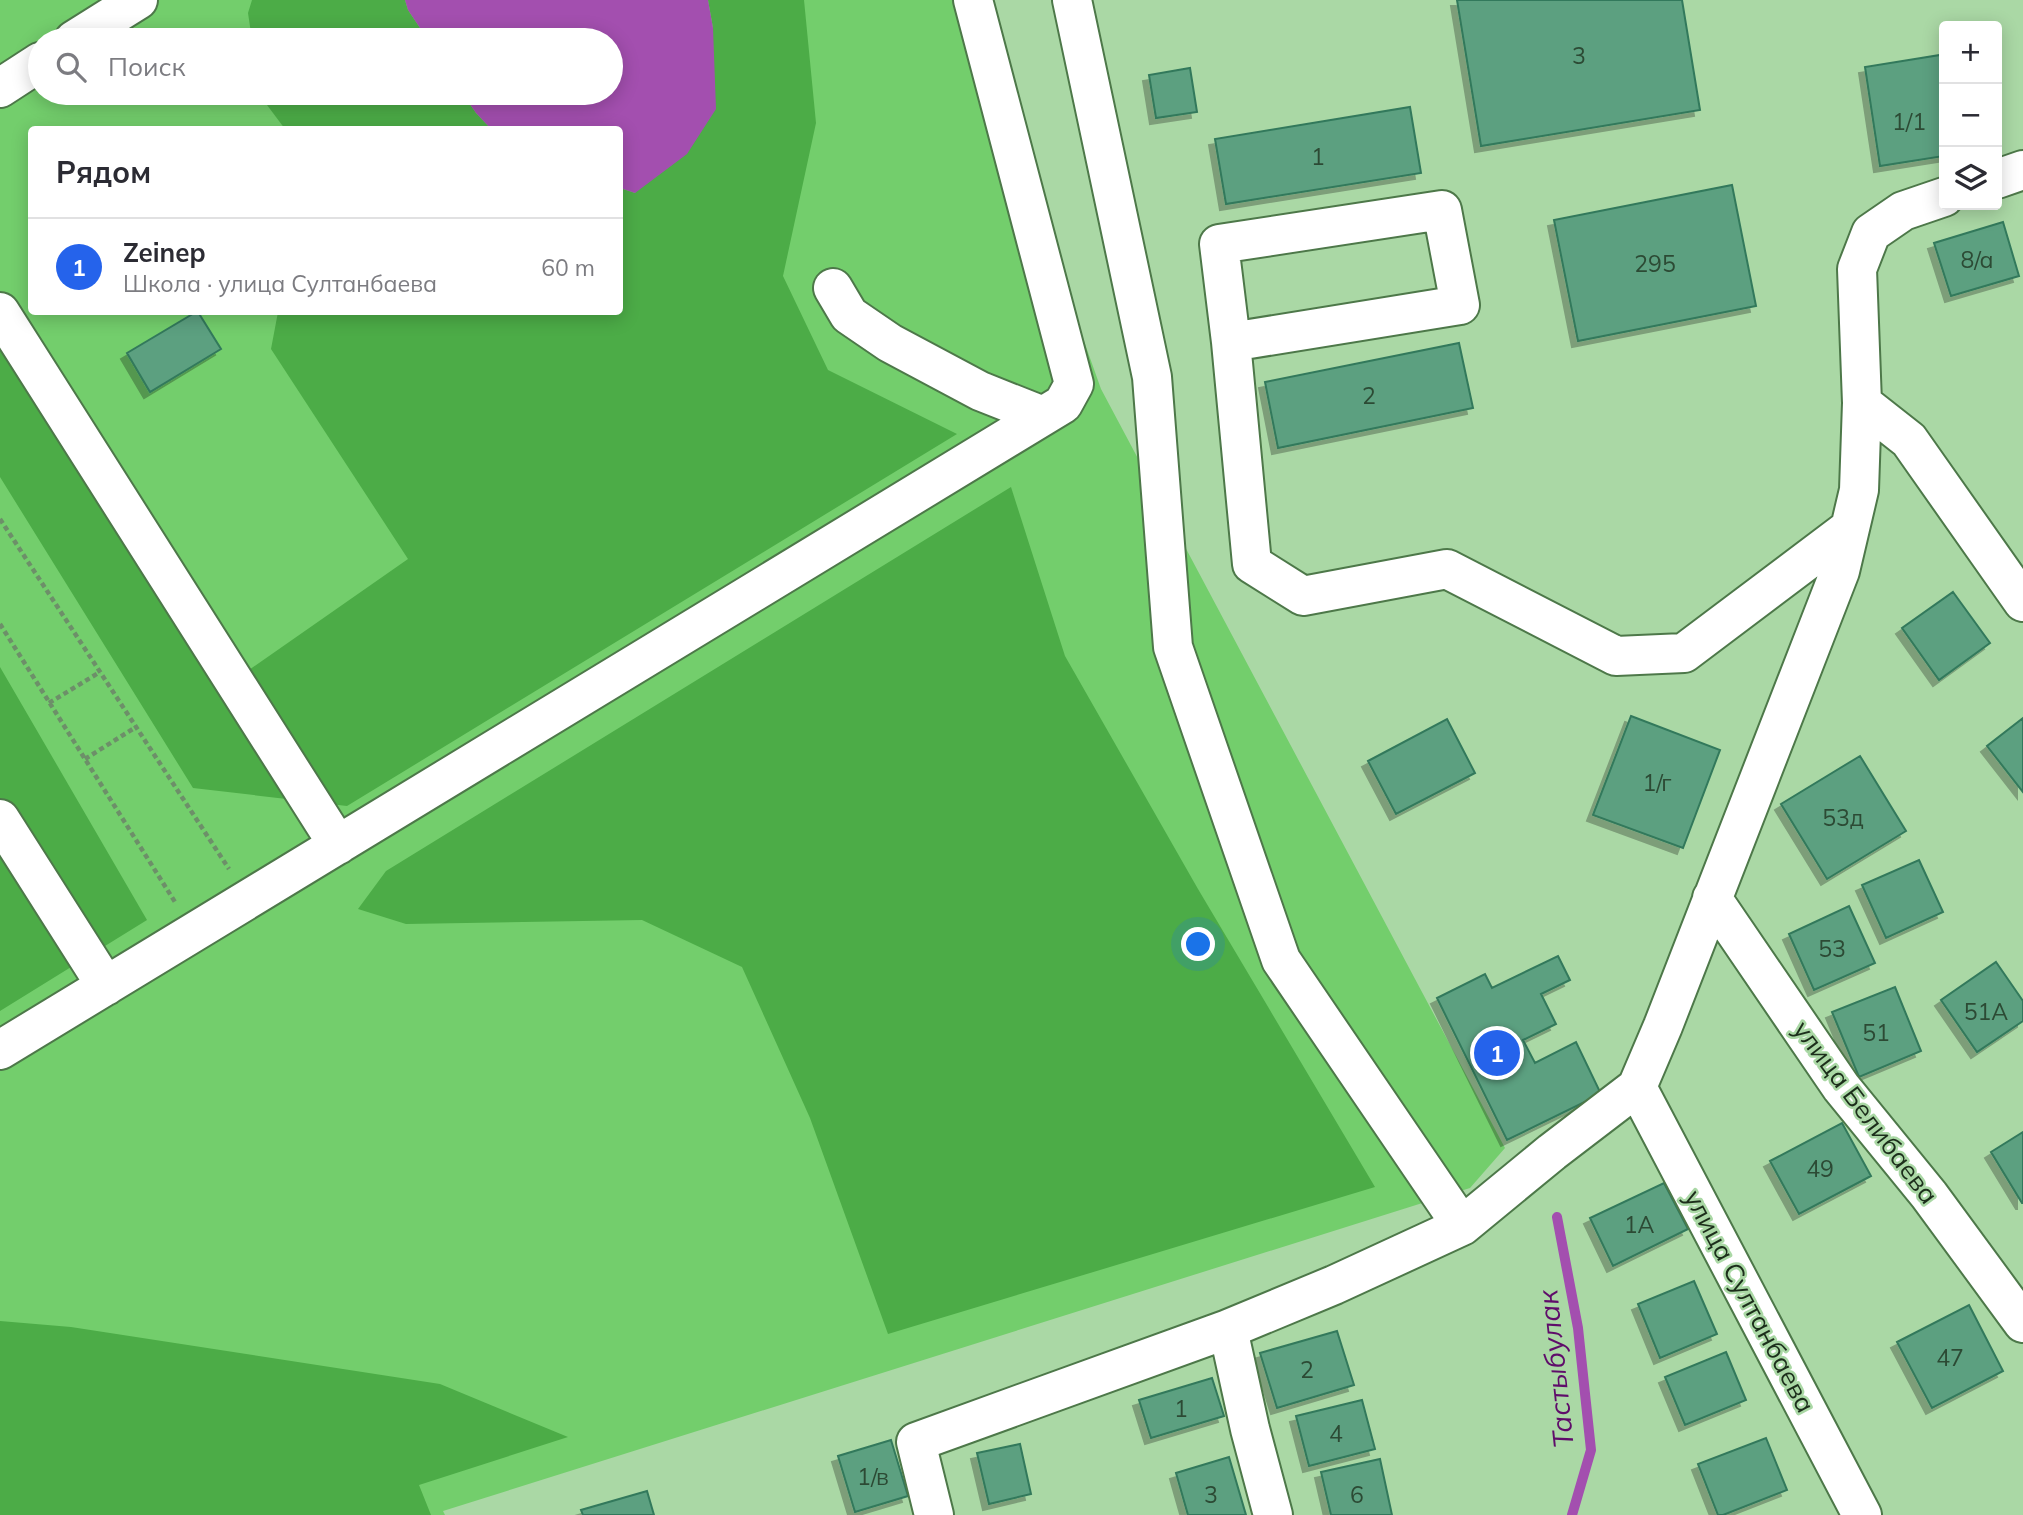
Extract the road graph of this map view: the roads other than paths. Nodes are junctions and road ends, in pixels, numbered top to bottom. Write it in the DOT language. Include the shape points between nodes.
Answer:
graph roads {
  1 [pos="138,0"];
  2 [pos="972,0"];
  3 [pos="1072,0"];
  4 [pos="93,28"];
  5 [pos="28,70"];
  6 [pos="0,88"];
  7 [pos="2023,170"];
  8 [pos="2002,177"];
  9 [pos="1939,199"];
  10 [pos="833,288"];
  11 [pos="0,312"];
  12 [pos="1231,342"];
  13 [pos="1862,402"];
  14 [pos="1043,416"];
  15 [pos="1850,528"];
  16 [pos="2023,602"];
  17 [pos="0,819"];
  18 [pos="338,845"];
  19 [pos="1712,898"];
  20 [pos="106,986"];
  21 [pos="0,1050"];
  22 [pos="1637,1087"];
  23 [pos="1462,1226"];
  24 [pos="2023,1323"];
  25 [pos="1230,1337"];
  26 [pos="934,1515"];
  27 [pos="1273,1515"];
  28 [pos="1862,1515"];
  1 -- 4 [label="street"];
  2 -- 14 [label="street" via="1074,384 1063,404"];
  3 -- 23 [label="street" via="1152,377 1172,647 1281,960"];
  5 -- 6 [label="street"];
  7 -- 8 [label="street"];
  9 -- 13 [label="street" via="1903,211 1871,233 1857,269"];
  10 -- 14 [label="street" via="849,315 891,343 980,391"];
  11 -- 18 [label="street"];
  12 -- 12 [label="street" via="1460,305 1442,210 1219,244"];
  12 -- 15 [label="street" via="1252,564 1303,596 1447,569 1616,656 1684,653"];
  13 -- 15 [label="street" via="1859,490"];
  13 -- 16 [label="street" via="1909,440"];
  14 -- 18 [label="street"];
  15 -- 19 [label="street" via="1840,571"];
  17 -- 20 [label="street"];
  18 -- 20 [label="street"];
  19 -- 22 [label="street"];
  19 -- 24 [label="street, улица Белибаева" via="1841,1087 1929,1195"];
  20 -- 21 [label="street"];
  22 -- 23 [label="street"];
  22 -- 28 [label="street, улица Султанбаева"];
  23 -- 25 [label="street"];
  25 -- 26 [label="street" via="916,1442"];
  25 -- 27 [label="street"];
}
